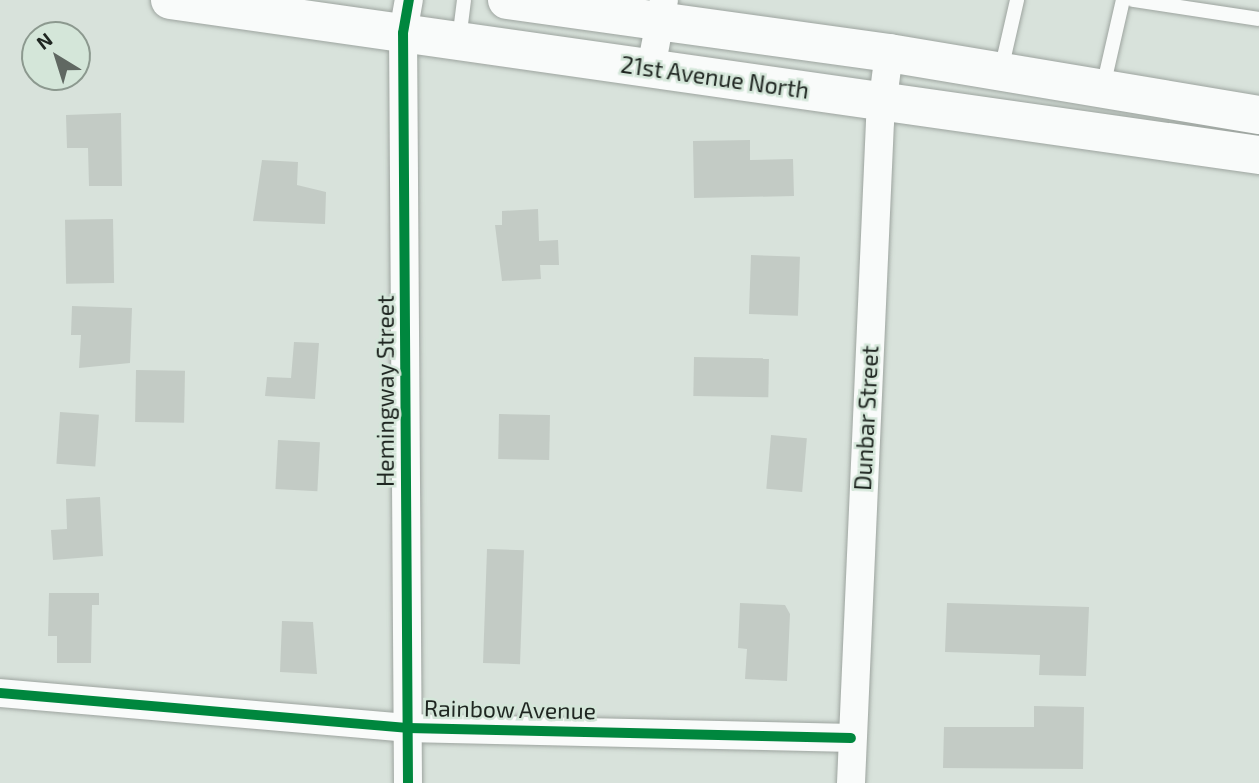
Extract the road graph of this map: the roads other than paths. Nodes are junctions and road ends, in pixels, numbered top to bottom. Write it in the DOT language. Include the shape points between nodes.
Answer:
graph roads {
  1 [pos="175,0"];
  2 [pos="464,0"];
  3 [pos="507,0"];
  4 [pos="1017,0"];
  5 [pos="1123,0"];
  6 [pos="1133,0"];
  7 [pos="663,10"];
  8 [pos="406,16"];
  9 [pos="1259,19"];
  10 [pos="458,41"];
  11 [pos="889,53"];
  12 [pos="651,68"];
  13 [pos="1001,71"];
  14 [pos="1102,89"];
  15 [pos="881,101"];
  16 [pos="1259,115"];
  17 [pos="1259,155"];
  18 [pos="0,693"];
  19 [pos="408,728"];
  20 [pos="852,738"];
  21 [pos="408,783"];
  22 [pos="851,783"];
  1 -- 8 [label="main road, 21st Avenue North"];
  2 -- 10 [label="lane"];
  3 -- 7 [label="main road, 21st Avenue North"];
  4 -- 13 [label="lane"];
  5 -- 14 [label="lane"];
  6 -- 9 [label="lane"];
  7 -- 11 [label="main road, 21st Avenue North"];
  7 -- 12 [label="street"];
  8 -- 10 [label="main road, 21st Avenue North"];
  8 -- 19 [label="street, Hemingway Street"];
  10 -- 12 [label="main road, 21st Avenue North"];
  11 -- 13 [label="main road, 21st Avenue North"];
  11 -- 15 [label="street, Dunbar Street"];
  12 -- 15 [label="main road, 21st Avenue North"];
  13 -- 14 [label="main road, 21st Avenue North"];
  14 -- 16 [label="main road, 21st Avenue North"];
  15 -- 17 [label="main road, 21st Avenue North"];
  15 -- 20 [label="street, Dunbar Street"];
  18 -- 19 [label="street, Rainbow Avenue"];
  19 -- 20 [label="street, Rainbow Avenue"];
  19 -- 21 [label="street, Hemingway Street"];
  20 -- 22 [label="street, Dunbar Street"];
}
